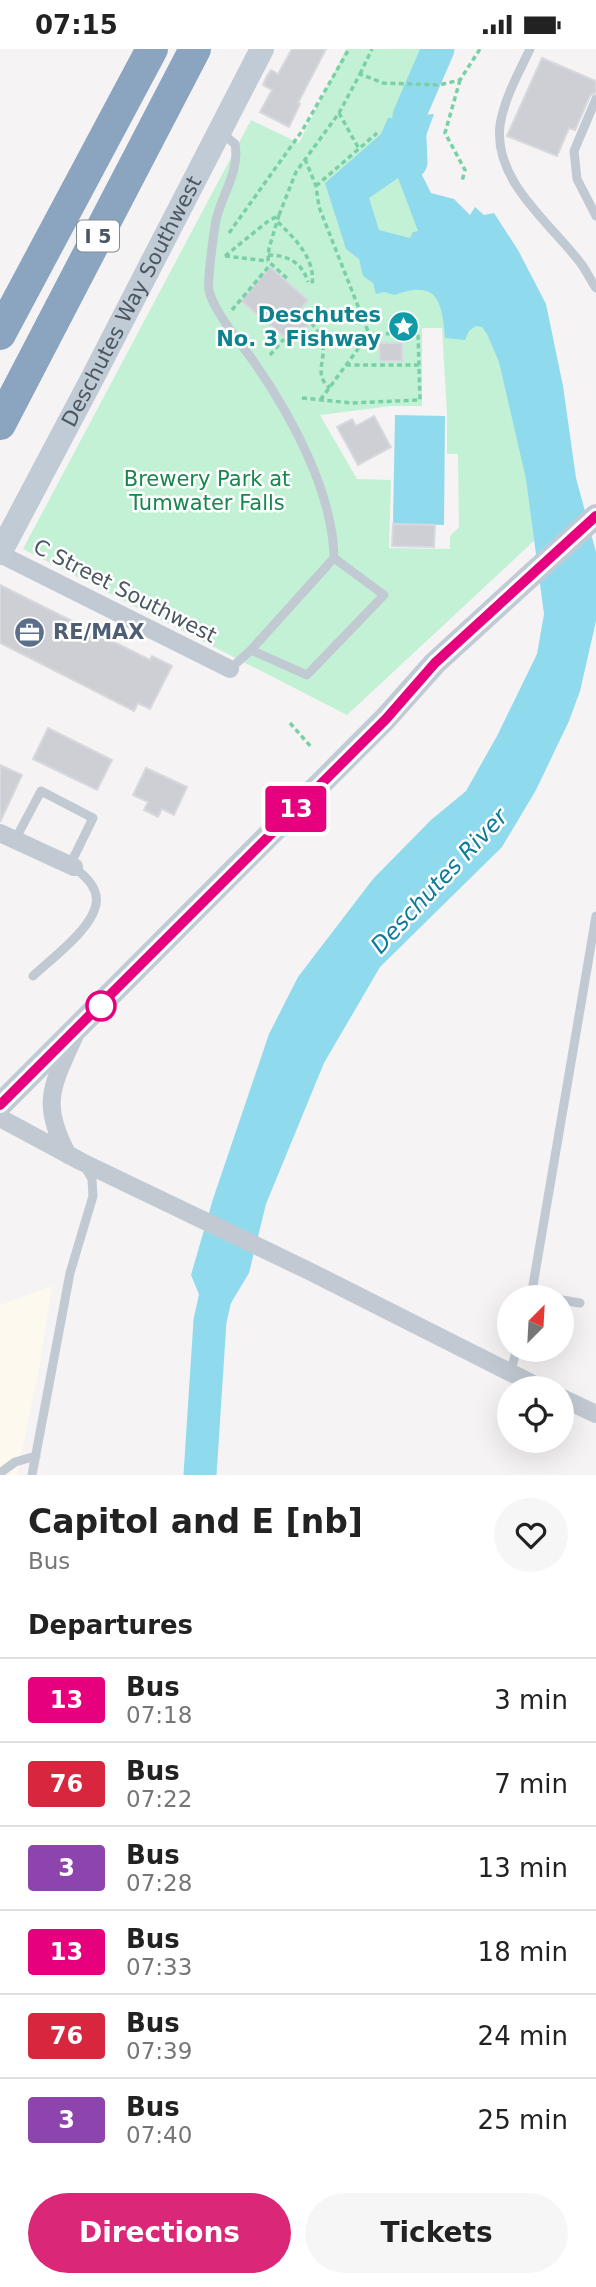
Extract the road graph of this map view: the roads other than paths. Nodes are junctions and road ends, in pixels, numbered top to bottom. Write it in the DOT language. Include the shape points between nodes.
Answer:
graph roads {
  1 [pos="127,49"];
  2 [pos="152,49"];
  3 [pos="195,49"];
  4 [pos="262,49"];
  5 [pos="530,49"];
  6 [pos="596,99"];
  7 [pos="220,132"];
  8 [pos="596,216"];
  9 [pos="596,288"];
  10 [pos="0,302"];
  11 [pos="0,334"];
  12 [pos="0,424"];
  13 [pos="596,516"];
  14 [pos="0,553"];
  15 [pos="334,558"];
  16 [pos="251,650"];
  17 [pos="230,669"];
  18 [pos="8,836"];
  19 [pos="72,866"];
  20 [pos="596,916"];
  21 [pos="33,976"];
  22 [pos="76,1030"];
  23 [pos="0,1105"];
  24 [pos="0,1118"];
  25 [pos="75,1159"];
  26 [pos="533,1285"];
  27 [pos="574,1302"];
  28 [pos="580,1303"];
  29 [pos="513,1362"];
  30 [pos="510,1373"];
  31 [pos="516,1376"];
  32 [pos="574,1404"];
  33 [pos="596,1414"];
  34 [pos="36,1456"];
  35 [pos="0,1473"];
  36 [pos="33,1475"];
  1 -- 10 [label="highway"];
  2 -- 11 [label="highway, I 5"];
  3 -- 12 [label="highway, I 5"];
  4 -- 7 [label="main road, Deschutes Way Southwest"];
  5 -- 9 [label="lane" via="510,93 499,146 529,205 582,265"];
  6 -- 8 [label="lane" via="573,151 577,179"];
  7 -- 14 [label="main road, Deschutes Way Southwest"];
  7 -- 15 [label="lane" via="235,144 237,158 216,220 209,289 214,305 280,403 311,467 328,516"];
  13 -- 22 [label="main road" via="435,663 386,719"];
  14 -- 17 [label="street, C Street Southwest"];
  15 -- 16 [label="lane"];
  15 -- 16 [label="lane" via="384,595 307,675"];
  16 -- 17 [label="lane"];
  18 -- 19 [label="street"];
  18 -- 19 [label="lane" via="41,791 93,818"];
  19 -- 21 [label="lane" via="88,877 96,903 82,930"];
  20 -- 26 [label="lane"];
  22 -- 23 [label="main road"];
  22 -- 25 [label="street" via="52,1093 56,1132"];
  24 -- 25 [label="street"];
  25 -- 30 [label="street"];
  25 -- 34 [label="lane" via="92,1179 93,1196 67,1285"];
  27 -- 28 [label="lane"];
  29 -- 30 [label="lane"];
  30 -- 31 [label="street"];
  32 -- 33 [label="street"];
  34 -- 35 [label="lane" via="15,1462"];
  34 -- 36 [label="lane"];
}
